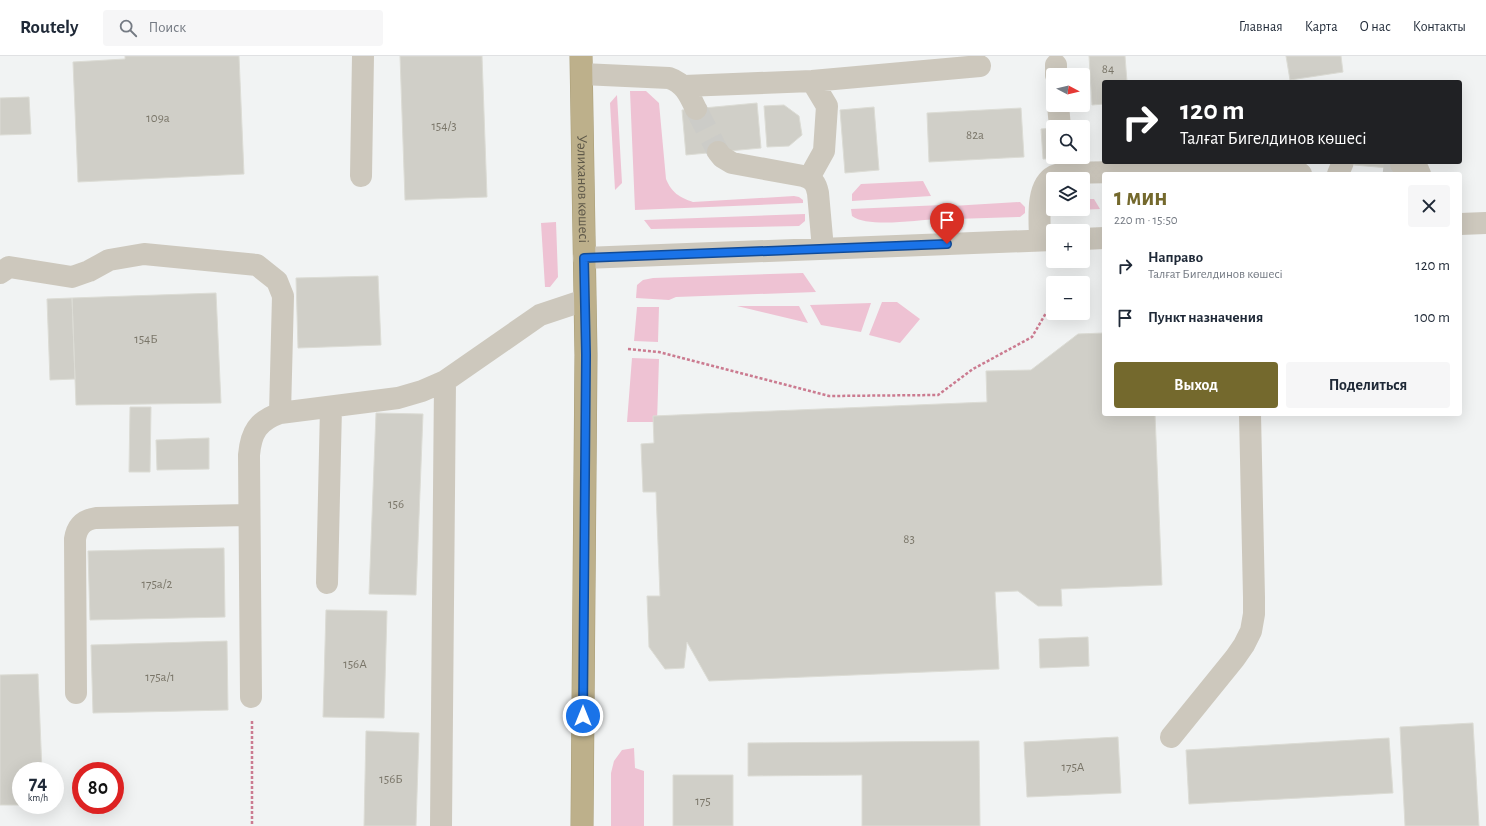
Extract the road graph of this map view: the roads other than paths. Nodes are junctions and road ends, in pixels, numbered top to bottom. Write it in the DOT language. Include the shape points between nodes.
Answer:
graph roads {
  1 [pos="363,56"];
  2 [pos="582,65"];
  3 [pos="980,66"];
  4 [pos="812,81"];
  5 [pos="684,86"];
  6 [pos="696,109"];
  7 [pos="718,152"];
  8 [pos="1401,164"];
  9 [pos="1063,165"];
  10 [pos="1298,172"];
  11 [pos="1419,172"];
  12 [pos="361,176"];
  13 [pos="809,178"];
  14 [pos="1486,223"];
  15 [pos="1462,224"];
  16 [pos="1046,234"];
  17 [pos="1102,238"];
  18 [pos="1090,239"];
  19 [pos="1046,240"];
  20 [pos="823,249"];
  21 [pos="584,258"];
  22 [pos="0,273"];
  23 [pos="585,300"];
  24 [pos="445,381"];
  25 [pos="331,408"];
  26 [pos="280,413"];
  27 [pos="1250,416"];
  28 [pos="250,515"];
  29 [pos="327,584"];
  30 [pos="76,693"];
  31 [pos="251,697"];
  32 [pos="1171,737"];
  33 [pos="441,826"];
  34 [pos="582,826"];
  1 -- 12 [label="street"];
  2 -- 5 [label="street" via="659,76 677,81"];
  2 -- 21 [label="highway, Уәлиханов көшесі"];
  3 -- 4 [label="street"];
  4 -- 5 [label="street"];
  4 -- 13 [label="street" via="827,106 824,151"];
  5 -- 6 [label="street"];
  7 -- 13 [label="street" via="727,161 738,165"];
  8 -- 11 [label="street" via="1417,167"];
  9 -- 10 [label="street" via="1286,169"];
  9 -- 16 [label="street" via="1048,182 1040,199"];
  13 -- 20 [label="street" via="817,186"];
  14 -- 15 [label="street"];
  17 -- 18 [label="street"];
  19 -- 20 [label="street"];
  20 -- 21 [label="street"];
  21 -- 23 [label="highway, Уәлиханов көшесі"];
  22 -- 26 [label="street" via="9,267 72,278 109,260 144,254 257,265 276,281 282,296"];
  23 -- 24 [label="street" via="540,315"];
  23 -- 34 [label="highway, Уәлиханов көшесі"];
  24 -- 25 [label="street" via="398,398"];
  24 -- 33 [label="street"];
  25 -- 26 [label="street"];
  25 -- 29 [label="street"];
  26 -- 28 [label="street" via="260,424 250,444"];
  27 -- 32 [label="street" via="1254,597 1251,630 1235,658"];
  28 -- 30 [label="street" via="96,518 81,525 75,539"];
  28 -- 31 [label="street"];
}
